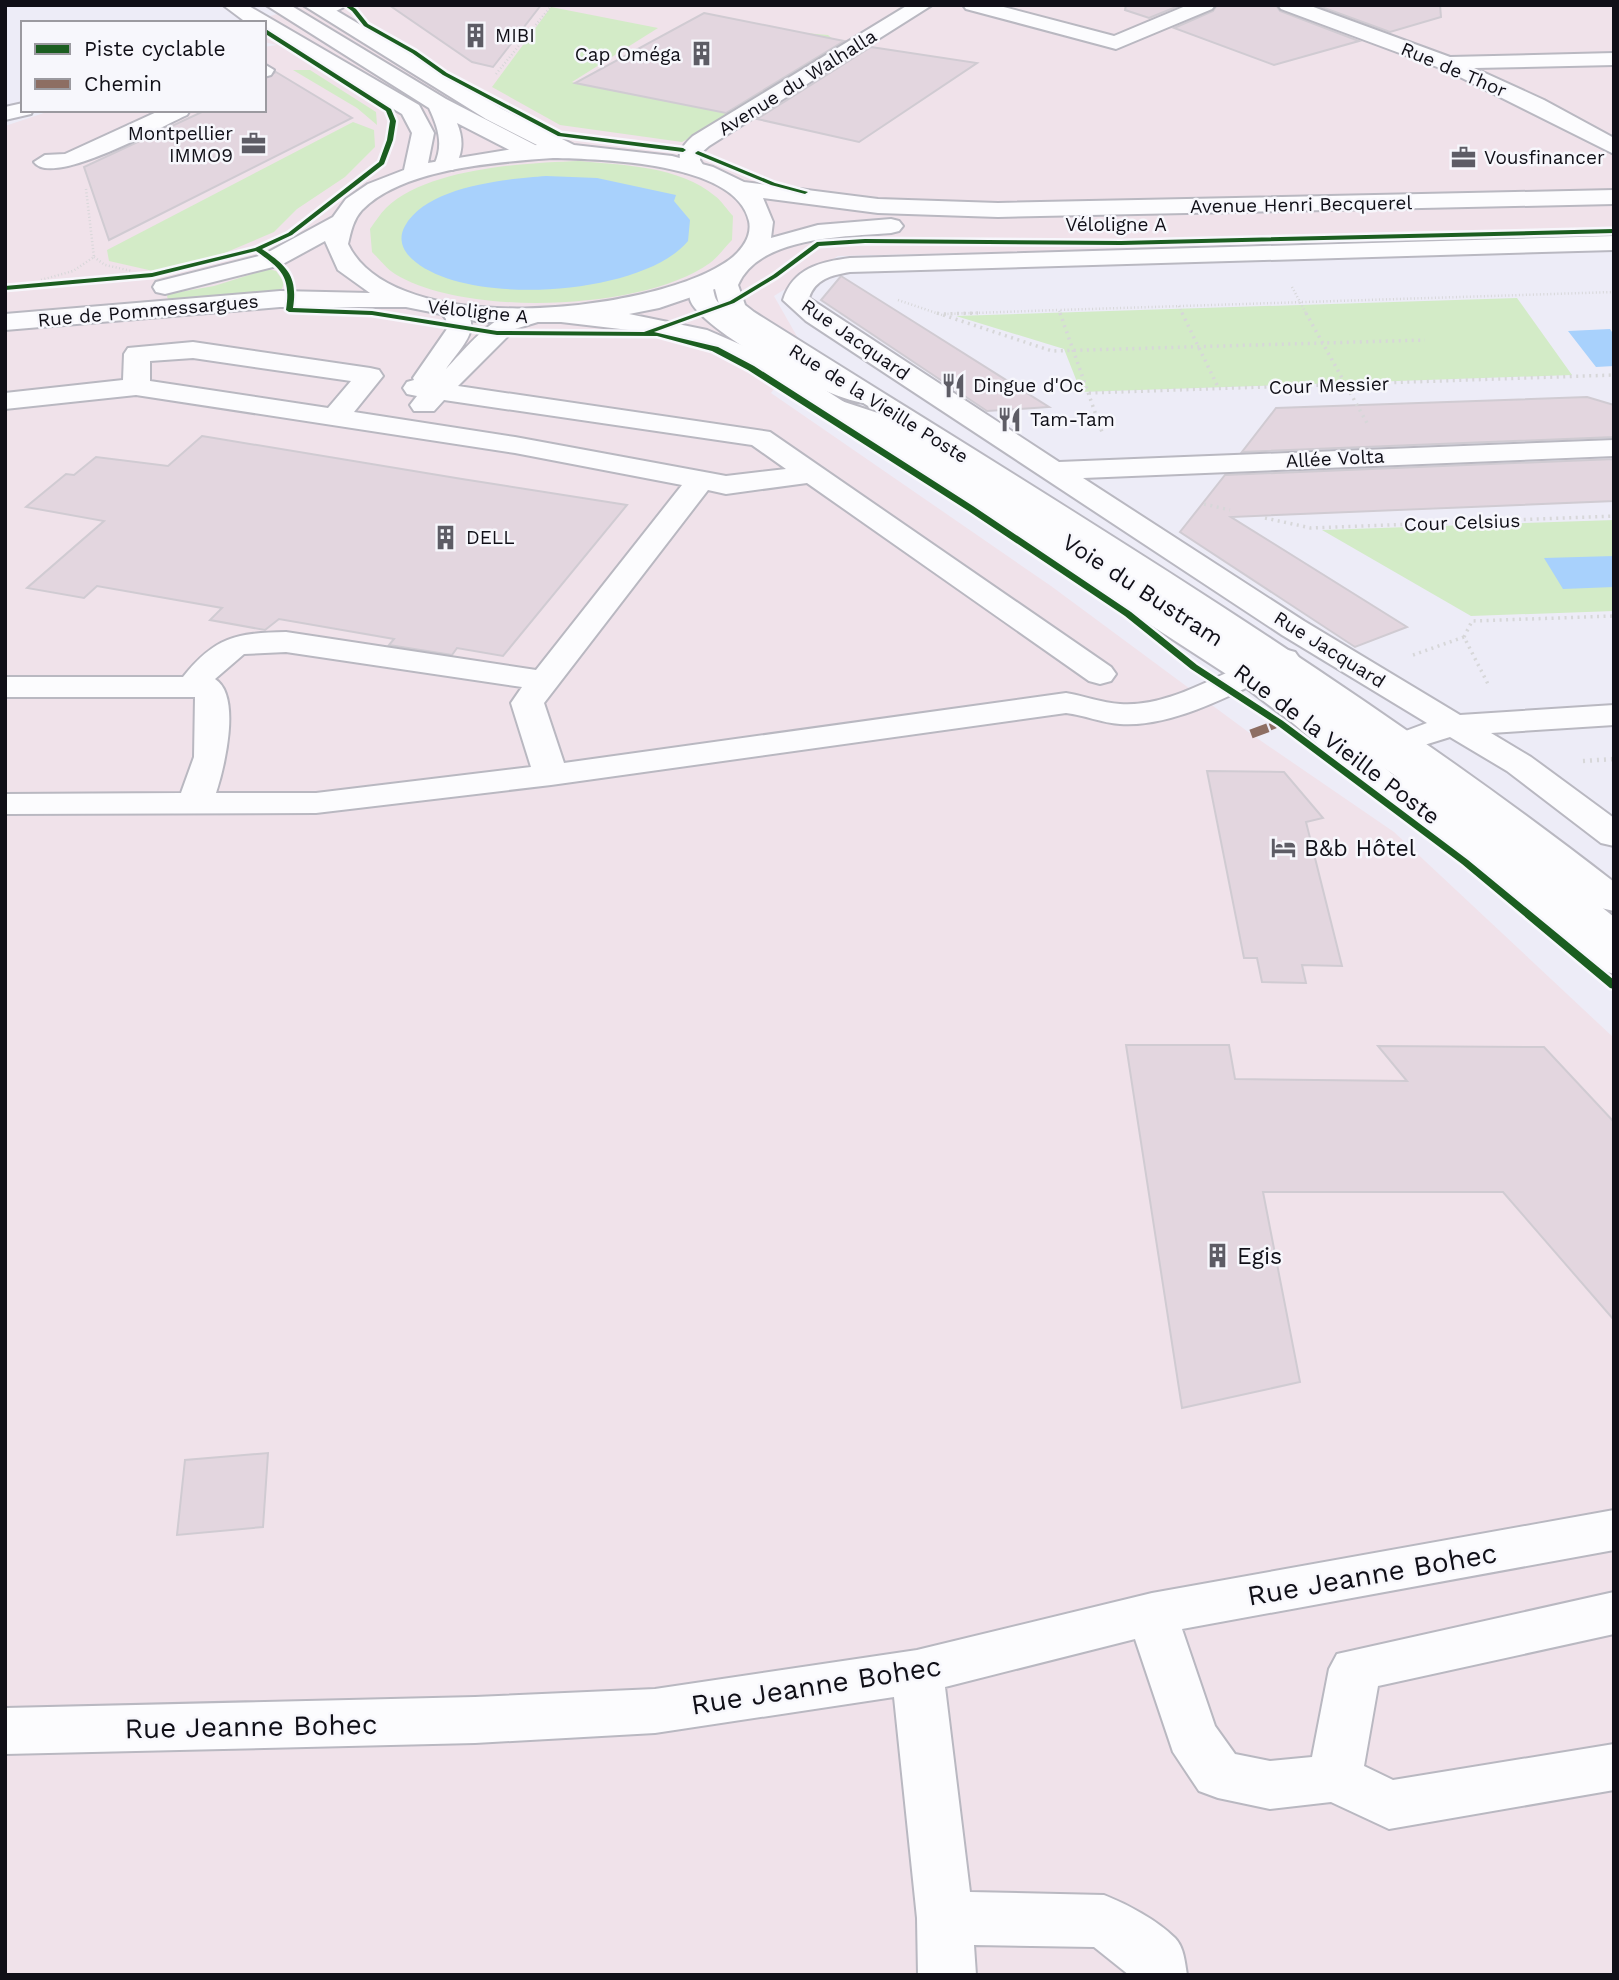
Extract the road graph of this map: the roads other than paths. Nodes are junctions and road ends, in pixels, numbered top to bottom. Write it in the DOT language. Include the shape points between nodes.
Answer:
graph roads {
  1 [pos="233,5"];
  2 [pos="276,5"];
  3 [pos="922,5"];
  4 [pos="973,5"];
  5 [pos="1205,5"];
  6 [pos="1288,5"];
  7 [pos="325,7"];
  8 [pos="257,21"];
  9 [pos="266,27"];
  10 [pos="1614,60"];
  11 [pos="1440,62"];
  12 [pos="1397,67"];
  13 [pos="438,104"];
  14 [pos="175,112"];
  15 [pos="1566,120"];
  16 [pos="1531,127"];
  17 [pos="1614,147"];
  18 [pos="590,151"];
  19 [pos="531,152"];
  20 [pos="45,162"];
  21 [pos="445,165"];
  22 [pos="694,168"];
  23 [pos="414,174"];
  24 [pos="737,188"];
  25 [pos="1614,197"];
  26 [pos="1614,216"];
  27 [pos="342,222"];
  28 [pos="1614,243"];
  29 [pos="753,251"];
  30 [pos="733,269"];
  31 [pos="701,286"];
  32 [pos="418,302"];
  33 [pos="5,303"];
  34 [pos="452,310"];
  35 [pos="563,315"];
  36 [pos="532,316"];
  37 [pos="5,322"];
  38 [pos="136,387"];
  39 [pos="427,389"];
  40 [pos="5,401"];
  41 [pos="883,405"];
  42 [pos="335,417"];
  43 [pos="391,425"];
  44 [pos="1614,448"];
  45 [pos="1056,471"];
  46 [pos="813,474"];
  47 [pos="700,481"];
  48 [pos="1265,667"];
  49 [pos="1100,674"];
  50 [pos="545,681"];
  51 [pos="195,684"];
  52 [pos="5,687"];
  53 [pos="1614,715"];
  54 [pos="1453,725"];
  55 [pos="1401,743"];
  56 [pos="551,775"];
  57 [pos="195,803"];
  58 [pos="5,804"];
  59 [pos="1614,835"];
  60 [pos="1614,900"];
  61 [pos="1614,936"];
  62 [pos="1614,962"];
  63 [pos="1614,1530"];
  64 [pos="1614,1613"];
  65 [pos="1152,1614"];
  66 [pos="917,1672"];
  67 [pos="5,1731"];
  68 [pos="1614,1767"];
  69 [pos="1335,1778"];
  70 [pos="945,1918"];
  71 [pos="947,1975"];
  72 [pos="1158,1975"];
  1 -- 8 [label="main road"];
  2 -- 13 [label="main road"];
  3 -- 22 [label="main road, Avenue du Walhalla" via="701,141 690,151"];
  4 -- 5 [label="main road" via="1116,43"];
  6 -- 11 [label="main road, Rue de Thor"];
  7 -- 18 [label="main road" via="517,126 551,144"];
  9 -- 23 [label="main road" via="411,110 423,132"];
  10 -- 11 [label="main road"];
  11 -- 12 [label="main road"];
  11 -- 15 [label="main road, Rue de Thor"];
  13 -- 19 [label="main road"];
  13 -- 21 [label="main road" via="451,138"];
  14 -- 20 [label="main road" via="69,161"];
  15 -- 16 [label="main road"];
  15 -- 17 [label="main road, Rue de Thor"];
  18 -- 19 [label="main road, Rue de Pommessargues"];
  18 -- 22 [label="main road"];
  19 -- 21 [label="main road, Rue de Pommessargues"];
  21 -- 23 [label="main road, Rue de Pommessargues"];
  22 -- 24 [label="main road"];
  23 -- 27 [label="main road, Rue de Pommessargues" via="373,193"];
  24 -- 25 [label="main road, Avenue Henri Becquerel" via="878,206 998,210"];
  24 -- 29 [label="main road" via="753,202 761,218 761,234"];
  26 -- 29 [label="main road, Avenue Henri Becquerel" via="1052,230 860,226 817,232"];
  27 -- 32 [label="main road" via="336,244 348,267 375,287"];
  27 -- 33 [label="main road, Rue de Pommessargues" via="272,260 186,284"];
  28 -- 45 [label="main road, Rue Jacquard" via="850,265 817,272 798,288 796,300 815,316"];
  29 -- 30 [label="main road"];
  30 -- 31 [label="main road"];
  30 -- 41 [label="main road, Rue de la Vieille Poste" via="726,285 733,308"];
  31 -- 35 [label="main road" via="628,307"];
  31 -- 41 [label="main road" via="704,301 727,325 807,373"];
  32 -- 34 [label="main road"];
  32 -- 37 [label="main road, Rue de Pommessargues" via="280,299"];
  34 -- 36 [label="main road"];
  34 -- 39 [label="main road" via="459,317 460,329"];
  35 -- 36 [label="main road"];
  35 -- 48 [label="main road, Rue de la Vieille Poste" via="631,320 701,334 753,357"];
  36 -- 39 [label="main road" via="506,324"];
  38 -- 40 [label="main road"];
  38 -- 42 [label="main road"];
  38 -- 42 [label="main road" via="138,354 193,350 370,376"];
  39 -- 43 [label="main road"];
  39 -- 46 [label="main road" via="753,435"];
  41 -- 48 [label="main road, Rue de la Vieille Poste"];
  42 -- 43 [label="main road"];
  43 -- 47 [label="main road"];
  44 -- 45 [label="main road, Allée Volta"];
  45 -- 54 [label="main road, Rue Jacquard" via="1293,628"];
  46 -- 47 [label="main road" via="732,485"];
  46 -- 49 [label="main road"];
  47 -- 50 [label="main road"];
  48 -- 55 [label="main road, Rue de la Vieille Poste"];
  48 -- 56 [label="main road" via="1211,692 1135,714 1066,702"];
  48 -- 61 [label="main road" via="1409,770"];
  48 -- 62 [label="main road, Rue de la Vieille Poste" via="1306,717 1346,754 1467,840"];
  50 -- 51 [label="main road" via="261,642 228,648"];
  50 -- 56 [label="main road" via="527,703"];
  51 -- 52 [label="main road"];
  51 -- 57 [label="main road" via="207,687 211,695 211,757"];
  53 -- 54 [label="main road"];
  54 -- 55 [label="main road"];
  54 -- 59 [label="main road, Rue Jacquard" via="1519,764"];
  55 -- 60 [label="main road, Rue de la Vieille Poste"];
  56 -- 57 [label="main road" via="316,803"];
  57 -- 58 [label="main road"];
  63 -- 65 [label="main road, Rue Jeanne Bohec"];
  64 -- 69 [label="main road" via="1355,1669"];
  65 -- 66 [label="main road, Rue Jeanne Bohec"];
  65 -- 69 [label="main road" via="1192,1736 1218,1774 1270,1785"];
  66 -- 67 [label="main road, Rue Jeanne Bohec" via="656,1711"];
  66 -- 70 [label="main road"];
  68 -- 69 [label="main road" via="1389,1805"];
  70 -- 71 [label="main road"];
  70 -- 72 [label="main road" via="1104,1921 1156,1958"];
}
